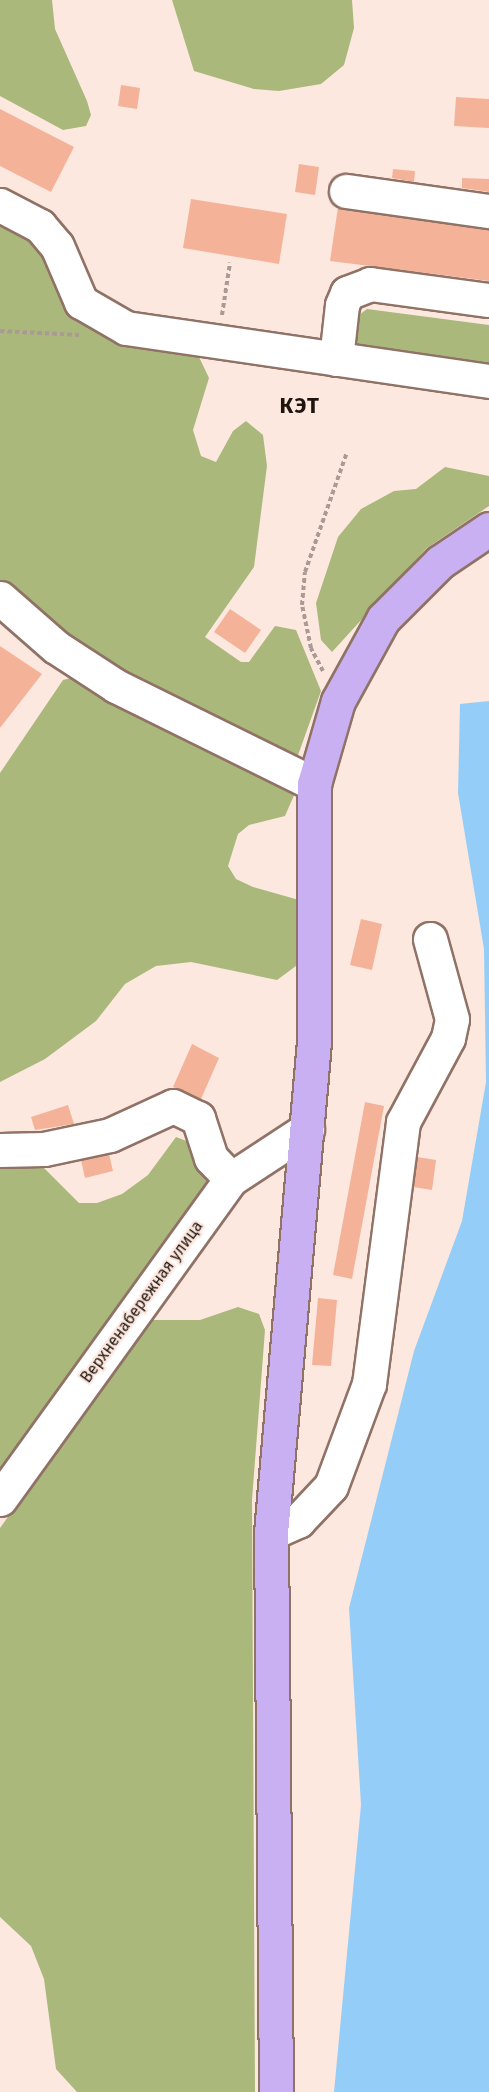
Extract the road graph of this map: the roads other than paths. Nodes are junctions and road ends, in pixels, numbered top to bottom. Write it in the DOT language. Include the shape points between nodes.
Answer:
graph roads {
  1 [pos="346,191"];
  2 [pos="0,205"];
  3 [pos="489,210"];
  4 [pos="489,300"];
  5 [pos="336,358"];
  6 [pos="489,381"];
  7 [pos="489,528"];
  8 [pos="0,598"];
  9 [pos="314,784"];
  10 [pos="430,939"];
  11 [pos="307,1129"];
  12 [pos="0,1150"];
  13 [pos="231,1179"];
  14 [pos="0,1499"];
  15 [pos="271,1533"];
  16 [pos="276,2092"];
  1 -- 3 [label="street"];
  2 -- 5 [label="street" via="40,226 57,246 81,302 126,328"];
  4 -- 5 [label="street" via="370,284 347,293"];
  5 -- 6 [label="street"];
  7 -- 9 [label="main road" via="440,562 399,601 358,657 338,701"];
  8 -- 9 [label="street" via="56,647 116,686"];
  9 -- 11 [label="main road" via="316,961"];
  10 -- 15 [label="street" via="452,1019 448,1038 404,1122 369,1384 331,1486 298,1521"];
  11 -- 13 [label="street, Верхненабережная улица"];
  11 -- 15 [label="main road"];
  12 -- 13 [label="street" via="44,1149 110,1135 173,1106 198,1118 211,1158"];
  13 -- 14 [label="street, Верхненабережная улица"];
  15 -- 16 [label="main road"];
}
